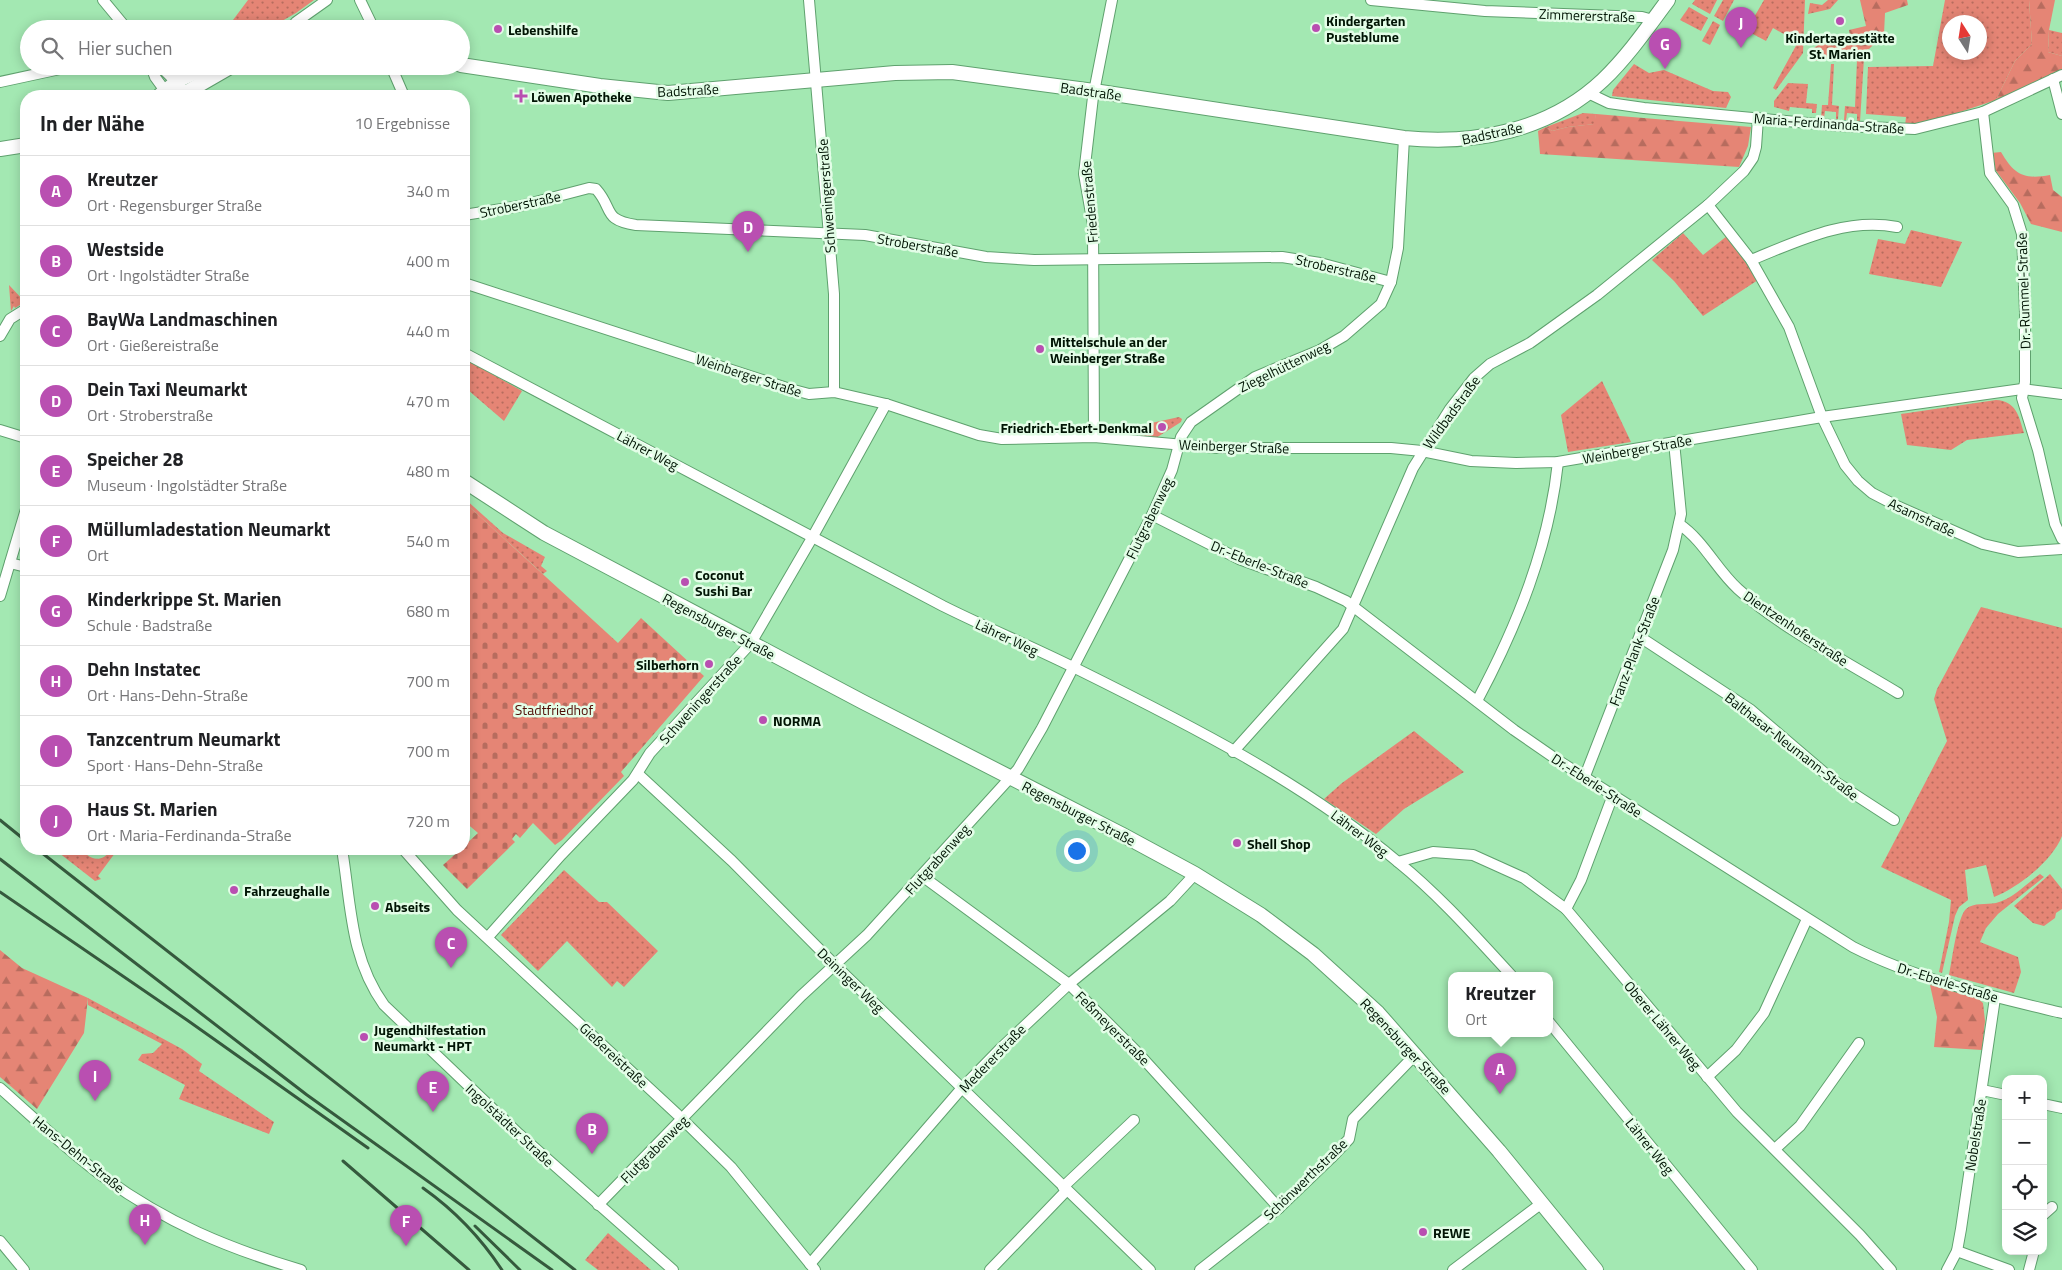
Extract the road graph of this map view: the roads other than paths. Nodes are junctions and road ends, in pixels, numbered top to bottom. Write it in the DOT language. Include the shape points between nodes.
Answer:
graph roads {
  1 [pos="103,0"];
  2 [pos="327,0"];
  3 [pos="360,0"];
  4 [pos="809,0"];
  5 [pos="1112,0"];
  6 [pos="1371,0"];
  7 [pos="1668,0"];
  8 [pos="1413,2"];
  9 [pos="305,17"];
  10 [pos="120,20"];
  11 [pos="300,20"];
  12 [pos="370,20"];
  13 [pos="1653,20"];
  14 [pos="470,66"];
  15 [pos="32,75"];
  16 [pos="154,75"];
  17 [pos="164,75"];
  18 [pos="197,75"];
  19 [pos="211,75"];
  20 [pos="395,75"];
  21 [pos="2057,77"];
  22 [pos="816,80"];
  23 [pos="0,82"];
  24 [pos="170,90"];
  25 [pos="171,90"];
  26 [pos="175,90"];
  27 [pos="177,90"];
  28 [pos="401,90"];
  29 [pos="1094,91"];
  30 [pos="1588,93"];
  31 [pos="1982,112"];
  32 [pos="2062,114"];
  33 [pos="1758,118"];
  34 [pos="1404,138"];
  35 [pos="20,146"];
  36 [pos="0,148"];
  37 [pos="1708,204"];
  38 [pos="470,214"];
  39 [pos="1897,227"];
  40 [pos="828,233"];
  41 [pos="1093,259"];
  42 [pos="1751,260"];
  43 [pos="1391,282"];
  44 [pos="470,285"];
  45 [pos="20,313"];
  46 [pos="0,336"];
  47 [pos="470,356"];
  48 [pos="2022,389"];
  49 [pos="834,392"];
  50 [pos="2062,394"];
  51 [pos="886,404"];
  52 [pos="1822,417"];
  53 [pos="0,430"];
  54 [pos="20,436"];
  55 [pos="1094,437"];
  56 [pos="1674,442"];
  57 [pos="1178,444"];
  58 [pos="1422,451"];
  59 [pos="1558,462"];
  60 [pos="470,485"];
  61 [pos="1152,515"];
  62 [pos="1679,524"];
  63 [pos="20,529"];
  64 [pos="812,538"];
  65 [pos="2062,539"];
  66 [pos="2062,549"];
  67 [pos="10,563"];
  68 [pos="20,566"];
  69 [pos="0,596"];
  70 [pos="1354,607"];
  71 [pos="1640,637"];
  72 [pos="751,643"];
  73 [pos="1074,667"];
  74 [pos="1898,693"];
  75 [pos="1477,701"];
  76 [pos="1233,752"];
  77 [pos="638,774"];
  78 [pos="1585,776"];
  79 [pos="1010,778"];
  80 [pos="1613,796"];
  81 [pos="1894,820"];
  82 [pos="343,855"];
  83 [pos="408,855"];
  84 [pos="1398,862"];
  85 [pos="1194,874"];
  86 [pos="922,876"];
  87 [pos="1566,909"];
  88 [pos="1807,919"];
  89 [pos="488,937"];
  90 [pos="834,964"];
  91 [pos="1508,972"];
  92 [pos="1069,984"];
  93 [pos="1995,998"];
  94 [pos="2062,1013"];
  95 [pos="1553,1027"];
  96 [pos="1859,1043"];
  97 [pos="1416,1054"];
  98 [pos="1708,1078"];
  99 [pos="0,1088"];
  100 [pos="962,1088"];
  101 [pos="1982,1090"];
  102 [pos="2002,1094"];
  103 [pos="2047,1105"];
  104 [pos="2062,1108"];
  105 [pos="683,1119"];
  106 [pos="1134,1120"];
  107 [pos="1775,1149"];
  108 [pos="1064,1189"];
  109 [pos="1542,1203"];
  110 [pos="598,1205"];
  111 [pos="2052,1207"];
  112 [pos="1279,1208"];
  113 [pos="2047,1211"];
  114 [pos="0,1241"];
  115 [pos="1957,1251"];
  116 [pos="2033,1255"];
  117 [pos="813,1267"];
  118 [pos="24,1270"];
  119 [pos="300,1270"];
  120 [pos="673,1270"];
  121 [pos="990,1270"];
  122 [pos="1150,1270"];
  123 [pos="1200,1270"];
  124 [pos="1453,1270"];
  125 [pos="1596,1270"];
  126 [pos="1752,1270"];
  127 [pos="1891,1270"];
  128 [pos="1947,1270"];
  129 [pos="2009,1270"];
  130 [pos="2030,1270"];
  1 -- 10 [label="street"];
  2 -- 9 [label="street"];
  3 -- 12 [label="street"];
  4 -- 22 [label="street, Schweningerstraße"];
  5 -- 29 [label="street, Friedenstraße"];
  6 -- 8 [label="street, Zimmererstraße"];
  7 -- 13 [label="main road, Badstraße"];
  8 -- 13 [label="street, Zimmererstraße" via="1485,11"];
  9 -- 11 [label="street"];
  13 -- 30 [label="main road, Badstraße" via="1617,65"];
  14 -- 22 [label="main road, Badstraße" via="587,85 658,92"];
  15 -- 23 [label="street"];
  16 -- 24 [label="street"];
  17 -- 25 [label="street"];
  18 -- 26 [label="main road"];
  19 -- 27 [label="main road"];
  20 -- 28 [label="street"];
  21 -- 31 [label="street, Maria-Ferdinanda-Straße"];
  21 -- 32 [label="street"];
  22 -- 29 [label="main road, Badstraße" via="952,72"];
  22 -- 40 [label="street, Schweningerstraße"];
  29 -- 34 [label="main road, Badstraße"];
  29 -- 41 [label="street, Friedenstraße" via="1084,174 1092,225"];
  30 -- 33 [label="street, Maria-Ferdinanda-Straße" via="1622,106"];
  30 -- 34 [label="main road, Badstraße" via="1551,116 1509,132 1454,141"];
  31 -- 33 [label="street, Maria-Ferdinanda-Straße" via="1946,123 1909,129"];
  31 -- 48 [label="street, Dr.-Rummel-Straße" via="1990,173 2013,205 2022,234 2025,313"];
  33 -- 37 [label="street, Wildbadstraße" via="1756,147 1750,164"];
  34 -- 43 [label="street, Ziegelhüttenweg" via="1398,248"];
  35 -- 36 [label="main road"];
  37 -- 42 [label="street, Asamstraße"];
  37 -- 58 [label="street, Wildbadstraße" via="1575,312 1482,370"];
  38 -- 40 [label="street, Stroberstraße" via="520,206 589,188 596,189 612,217 620,222"];
  39 -- 42 [label="street" via="1876,223 1842,227"];
  40 -- 41 [label="street, Stroberstraße" via="865,235 986,257"];
  40 -- 49 [label="street, Schweningerstraße" via="835,313"];
  41 -- 43 [label="street, Stroberstraße" via="1282,257 1320,263"];
  41 -- 55 [label="street, Friedenstraße"];
  42 -- 52 [label="street, Asamstraße" via="1789,327"];
  43 -- 57 [label="street, Ziegelhüttenweg" via="1381,304 1344,336 1242,385 1191,422"];
  44 -- 49 [label="street, Weinberger Straße" via="790,389 809,394"];
  45 -- 46 [label="street" via="10,319"];
  47 -- 64 [label="street, Lährer Weg"];
  48 -- 50 [label="street, Weinberger Straße"];
  48 -- 52 [label="street, Weinberger Straße"];
  48 -- 65 [label="street, Dr.-Rummel-Straße" via="2055,524"];
  49 -- 51 [label="street, Weinberger Straße"];
  51 -- 55 [label="street, Weinberger Straße" via="993,438"];
  51 -- 64 [label="street, Schweningerstraße"];
  52 -- 56 [label="street, Weinberger Straße"];
  52 -- 66 [label="street, Asamstraße" via="1846,465 1872,493 1983,544 2018,552"];
  53 -- 54 [label="street"];
  55 -- 57 [label="street, Weinberger Straße"];
  56 -- 59 [label="street, Weinberger Straße"];
  56 -- 62 [label="street"];
  57 -- 58 [label="street, Weinberger Straße" via="1218,448 1391,448"];
  57 -- 61 [label="street, Flutgrabenweg" via="1172,470"];
  58 -- 59 [label="street, Weinberger Straße" via="1471,461"];
  58 -- 70 [label="street, Wildbadstraße"];
  59 -- 75 [label="street" via="1547,529 1530,584 1496,666"];
  60 -- 72 [label="main road, Regensburger Straße" via="544,533"];
  61 -- 70 [label="street, Dr.-Eberle-Straße" via="1239,559 1316,586"];
  61 -- 73 [label="street, Flutgrabenweg"];
  62 -- 71 [label="street, Franz-Plank-Straße" via="1673,550"];
  62 -- 74 [label="street, Dientzenhoferstraße" via="1696,538 1737,588 1764,609"];
  63 -- 67 [label="street"];
  64 -- 72 [label="street, Schweningerstraße"];
  64 -- 73 [label="street, Lährer Weg" via="1003,636"];
  67 -- 68 [label="street"];
  67 -- 69 [label="street"];
  70 -- 75 [label="street, Dr.-Eberle-Straße"];
  70 -- 76 [label="street, Wildbadstraße" via="1343,629"];
  71 -- 78 [label="street, Franz-Plank-Straße"];
  71 -- 81 [label="street, Balthasar-Neumann-Straße" via="1750,710 1834,781"];
  72 -- 77 [label="street, Schweningerstraße" via="650,753"];
  72 -- 79 [label="main road, Regensburger Straße"];
  73 -- 76 [label="street, Lährer Weg"];
  73 -- 79 [label="street, Flutgrabenweg" via="1031,749"];
  75 -- 78 [label="street, Dr.-Eberle-Straße" via="1514,730"];
  76 -- 84 [label="street, Lährer Weg" via="1320,803"];
  77 -- 89 [label="street, Schweningerstraße"];
  77 -- 90 [label="street, Deininger Weg" via="732,861"];
  78 -- 80 [label="street, Dr.-Eberle-Straße"];
  79 -- 85 [label="main road, Regensburger Straße"];
  79 -- 86 [label="street, Flutgrabenweg"];
  80 -- 87 [label="street" via="1581,880"];
  80 -- 88 [label="street, Dr.-Eberle-Straße"];
  82 -- 110 [label="street, Ingolstädter Straße" via="358,956 377,996 416,1038"];
  83 -- 89 [label="street, Gießereistraße" via="458,910"];
  84 -- 87 [label="street, Oberer Lährer Weg" via="1433,852 1473,855 1524,878"];
  84 -- 91 [label="street, Lährer Weg" via="1456,914"];
  85 -- 92 [label="street, Medererstraße" via="1170,901"];
  85 -- 97 [label="main road, Regensburger Straße" via="1248,906 1307,949 1378,1013"];
  86 -- 90 [label="street, Flutgrabenweg" via="867,935"];
  86 -- 92 [label="street, Feßmeyerstraße"];
  87 -- 98 [label="street, Oberer Lährer Weg"];
  88 -- 93 [label="street, Dr.-Eberle-Straße" via="1871,957"];
  88 -- 98 [label="street" via="1764,1013 1736,1050"];
  89 -- 105 [label="street, Gießereistraße"];
  90 -- 100 [label="street, Deininger Weg"];
  90 -- 105 [label="street, Flutgrabenweg"];
  92 -- 100 [label="street, Medererstraße"];
  92 -- 112 [label="street, Feßmeyerstraße" via="1138,1052"];
  93 -- 94 [label="street, Dr.-Eberle-Straße"];
  93 -- 101 [label="street, Nobelstraße"];
  95 -- 126 [label="street, Lährer Weg"];
  96 -- 107 [label="street" via="1800,1126"];
  97 -- 109 [label="main road, Regensburger Straße"];
  97 -- 112 [label="street, Schönwerthstraße" via="1353,1119 1349,1139"];
  98 -- 107 [label="street, Oberer Lährer Weg"];
  99 -- 119 [label="street, Hans-Dehn-Straße" via="91,1167 148,1207 227,1247"];
  100 -- 108 [label="street, Deininger Weg"];
  100 -- 117 [label="street, Medererstraße"];
  101 -- 102 [label="street"];
  101 -- 115 [label="street, Nobelstraße"];
  103 -- 104 [label="street"];
  105 -- 110 [label="street, Flutgrabenweg"];
  105 -- 117 [label="street, Gießereistraße" via="751,1190"];
  106 -- 108 [label="street"];
  107 -- 127 [label="street, Oberer Lährer Weg"];
  108 -- 121 [label="street"];
  108 -- 122 [label="street, Deininger Weg"];
  109 -- 124 [label="street"];
  109 -- 125 [label="main road, Regensburger Straße"];
  110 -- 120 [label="street, Ingolstädter Straße"];
  111 -- 113 [label="street"];
  112 -- 123 [label="street, Schönwerthstraße"];
  114 -- 118 [label="street"];
  115 -- 128 [label="street, Nobelstraße"];
  115 -- 129 [label="street"];
  116 -- 130 [label="street"];
}
